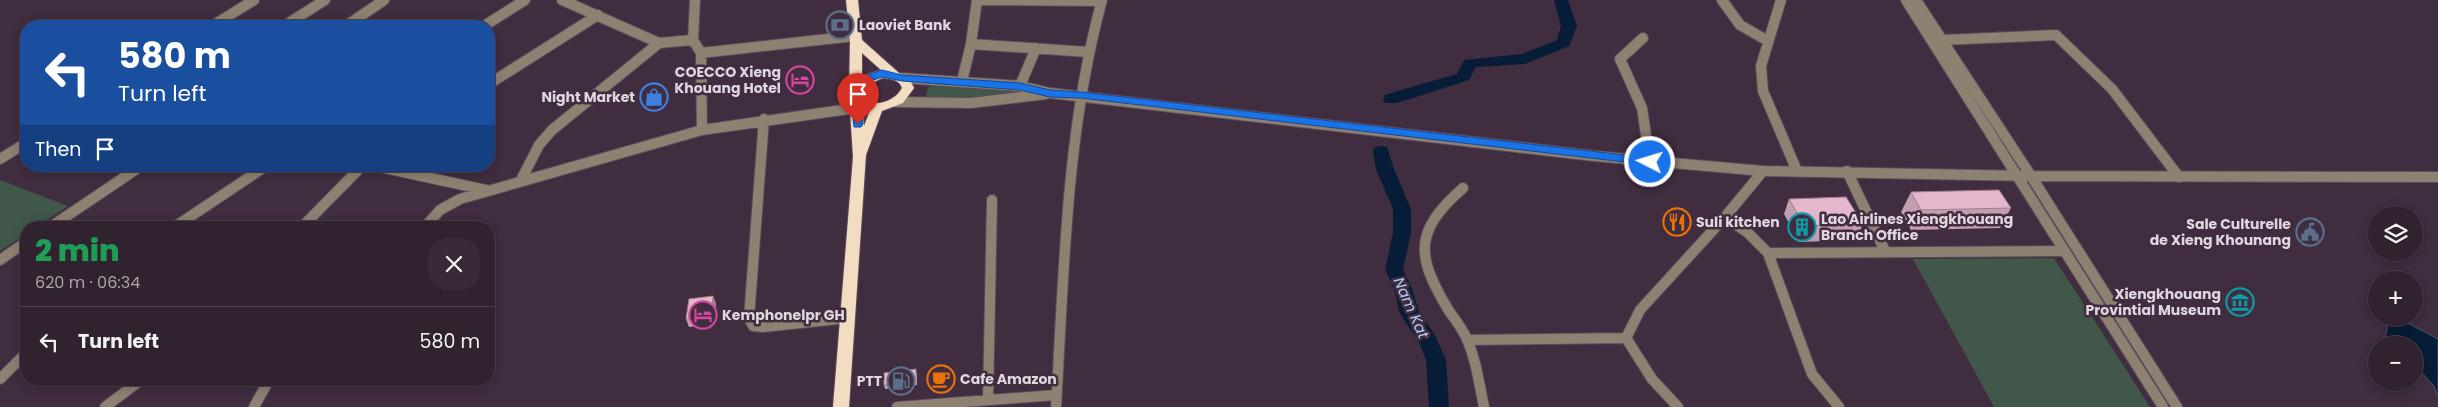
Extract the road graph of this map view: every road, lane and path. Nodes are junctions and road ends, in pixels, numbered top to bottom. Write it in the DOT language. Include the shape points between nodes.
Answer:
graph roads {
  1 [pos="254,0"];
  2 [pos="325,0"];
  3 [pos="384,0"];
  4 [pos="525,0"];
  5 [pos="562,0"];
  6 [pos="695,0"];
  7 [pos="852,0"];
  8 [pos="976,0"];
  9 [pos="1102,0"];
  10 [pos="1722,0"];
  11 [pos="1781,0"];
  12 [pos="1906,0"];
  13 [pos="1916,0"];
  14 [pos="598,15"];
  15 [pos="222,20"];
  16 [pos="293,20"];
  17 [pos="355,20"];
  18 [pos="493,20"];
  19 [pos="856,38"];
  20 [pos="1643,38"];
  21 [pos="694,40"];
  22 [pos="1942,40"];
  23 [pos="1768,41"];
  24 [pos="659,43"];
  25 [pos="971,44"];
  26 [pos="1036,48"];
  27 [pos="1088,52"];
  28 [pos="701,53"];
  29 [pos="898,77"];
  30 [pos="495,80"];
  31 [pos="962,81"];
  32 [pos="1020,86"];
  33 [pos="1050,93"];
  34 [pos="1081,95"];
  35 [pos="856,98"];
  36 [pos="896,102"];
  37 [pos="877,107"];
  38 [pos="764,119"];
  39 [pos="702,130"];
  40 [pos="20,147"];
  41 [pos="860,157"];
  42 [pos="0,159"];
  43 [pos="1650,162"];
  44 [pos="1762,171"];
  45 [pos="1797,171"];
  46 [pos="1847,171"];
  47 [pos="132,172"];
  48 [pos="257,172"];
  49 [pos="356,172"];
  50 [pos="403,172"];
  51 [pos="2017,175"];
  52 [pos="2031,176"];
  53 [pos="2179,177"];
  54 [pos="2438,178"];
  55 [pos="520,182"];
  56 [pos="1463,188"];
  57 [pos="490,191"];
  58 [pos="992,200"];
  59 [pos="1725,217"];
  60 [pos="58,221"];
  61 [pos="184,221"];
  62 [pos="308,221"];
  63 [pos="429,221"];
  64 [pos="20,246"];
  65 [pos="1885,251"];
  66 [pos="2065,251"];
  67 [pos="1768,253"];
  68 [pos="0,260"];
  69 [pos="848,318"];
  70 [pos="1626,338"];
  71 [pos="1468,340"];
  72 [pos="20,359"];
  73 [pos="0,379"];
  74 [pos="132,386"];
  75 [pos="266,386"];
  76 [pos="988,400"];
  77 [pos="1056,401"];
  78 [pos="105,407"];
  79 [pos="254,407"];
  80 [pos="841,407"];
  81 [pos="897,407"];
  82 [pos="1484,407"];
  83 [pos="1678,407"];
  84 [pos="1839,407"];
  85 [pos="2163,407"];
  86 [pos="2177,407"];
  1 -- 15 [label="street"];
  2 -- 16 [label="street"];
  3 -- 17 [label="street"];
  4 -- 18 [label="street"];
  5 -- 14 [label="street"];
  6 -- 21 [label="street"];
  7 -- 19 [label="highway"];
  8 -- 9 [label="street"];
  8 -- 25 [label="street"];
  9 -- 27 [label="street"];
  10 -- 23 [label="street" via="1740,25"];
  11 -- 23 [label="street"];
  12 -- 51 [label="street"];
  13 -- 22 [label="street"];
  14 -- 24 [label="street"];
  14 -- 30 [label="street"];
  19 -- 28 [label="street"];
  19 -- 29 [label="highway"];
  19 -- 35 [label="highway"];
  20 -- 43 [label="street" via="1620,59 1644,107"];
  21 -- 24 [label="street"];
  21 -- 28 [label="street"];
  22 -- 52 [label="street"];
  22 -- 53 [label="street" via="2056,35 2112,89"];
  23 -- 45 [label="street" via="1761,66 1763,91"];
  24 -- 55 [label="street" via="552,130 539,144"];
  25 -- 26 [label="street"];
  25 -- 31 [label="street"];
  26 -- 27 [label="street"];
  26 -- 32 [label="street"];
  27 -- 34 [label="street"];
  28 -- 39 [label="street"];
  29 -- 31 [label="street"];
  29 -- 35 [label="highway" via="882,74 869,77"];
  29 -- 36 [label="highway" via="907,84 907,92"];
  31 -- 32 [label="street"];
  32 -- 33 [label="street"];
  33 -- 34 [label="street"];
  33 -- 36 [label="street" via="1014,100 926,104"];
  34 -- 43 [label="street"];
  34 -- 77 [label="street" via="1068,196"];
  35 -- 37 [label="highway" via="862,104"];
  35 -- 38 [label="street"];
  35 -- 41 [label="highway"];
  36 -- 37 [label="highway"];
  37 -- 41 [label="highway"];
  38 -- 39 [label="street"];
  38 -- 69 [label="street" via="749,318 753,326 763,327"];
  39 -- 55 [label="street"];
  40 -- 42 [label="street"];
  41 -- 69 [label="highway"];
  43 -- 44 [label="street"];
  44 -- 45 [label="street"];
  44 -- 59 [label="street"];
  45 -- 46 [label="street"];
  46 -- 51 [label="street"];
  46 -- 65 [label="street"];
  47 -- 60 [label="street"];
  48 -- 61 [label="street"];
  49 -- 62 [label="street"];
  50 -- 57 [label="street"];
  51 -- 52 [label="street"];
  51 -- 66 [label="street"];
  52 -- 53 [label="street"];
  52 -- 86 [label="street"];
  53 -- 54 [label="street"];
  55 -- 57 [label="street"];
  56 -- 71 [label="street" via="1434,218 1426,234 1423,252 1438,290"];
  57 -- 63 [label="street" via="446,204"];
  58 -- 76 [label="street"];
  59 -- 67 [label="street" via="1747,232"];
  59 -- 70 [label="street" via="1640,310"];
  64 -- 68 [label="street"];
  65 -- 66 [label="street"];
  65 -- 67 [label="street"];
  66 -- 85 [label="street"];
  67 -- 84 [label="street" via="1812,374"];
  69 -- 80 [label="highway"];
  70 -- 71 [label="street"];
  70 -- 83 [label="street" via="1652,379"];
  71 -- 82 [label="street"];
  72 -- 73 [label="street"];
  74 -- 78 [label="street"];
  75 -- 79 [label="street"];
  76 -- 77 [label="street"];
  76 -- 81 [label="street"];
}
